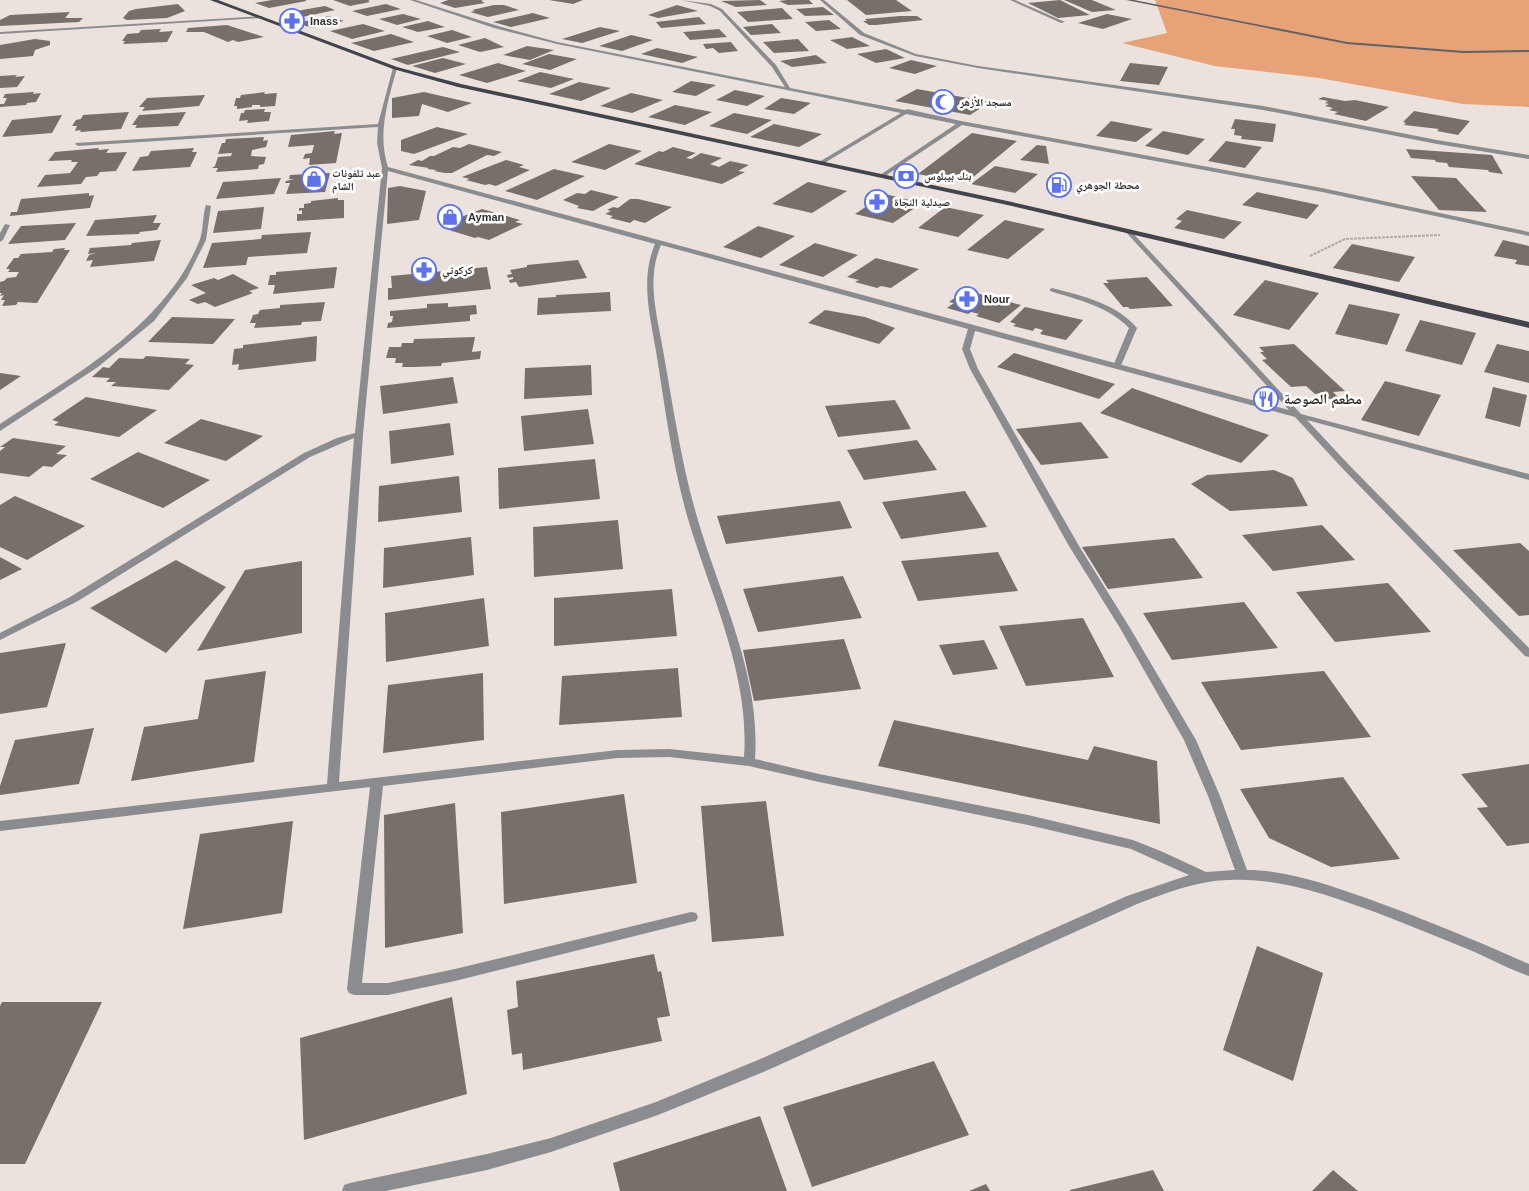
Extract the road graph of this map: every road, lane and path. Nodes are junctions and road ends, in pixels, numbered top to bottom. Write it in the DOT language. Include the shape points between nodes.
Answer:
graph roads {
  1 [pos="213,0"];
  2 [pos="412,0"];
  3 [pos="683,0"];
  4 [pos="822,0"];
  5 [pos="1012,0"];
  6 [pos="1128,0"];
  7 [pos="261,17"];
  8 [pos="1063,22"];
  9 [pos="0,33"];
  10 [pos="1529,52"];
  11 [pos="395,68"];
  12 [pos="788,87"];
  13 [pos="907,112"];
  14 [pos="961,123"];
  15 [pos="380,125"];
  16 [pos="78,144"];
  17 [pos="1529,157"];
  18 [pos="821,163"];
  19 [pos="385,168"];
  20 [pos="882,176"];
  21 [pos="208,206"];
  22 [pos="1466,220"];
  23 [pos="7,225"];
  24 [pos="1127,230"];
  25 [pos="1529,234"];
  26 [pos="0,240"];
  27 [pos="659,242"];
  28 [pos="1292,269"];
  29 [pos="1052,290"];
  30 [pos="1529,325"];
  31 [pos="972,328"];
  32 [pos="1117,366"];
  33 [pos="1296,414"];
  34 [pos="0,428"];
  35 [pos="359,434"];
  36 [pos="1529,476"];
  37 [pos="0,637"];
  38 [pos="1529,654"];
  39 [pos="749,762"];
  40 [pos="377,782"];
  41 [pos="332,786"];
  42 [pos="0,826"];
  43 [pos="1243,875"];
  44 [pos="1205,877"];
  45 [pos="691,917"];
  46 [pos="1529,970"];
  47 [pos="350,1191"];
  1 -- 7 [label="main road"];
  2 -- 12 [label="street" via="544,40"];
  3 -- 12 [label="street" via="722,10 774,66"];
  4 -- 17 [label="street" via="862,34 916,55 978,67 1263,108"];
  5 -- 8 [label="street"];
  6 -- 10 [label="street" via="1347,42 1464,52"];
  7 -- 9 [label="street"];
  7 -- 11 [label="main road"];
  11 -- 15 [label="street"];
  11 -- 18 [label="main road" via="460,86"];
  12 -- 13 [label="street"];
  13 -- 14 [label="street"];
  13 -- 18 [label="street"];
  14 -- 20 [label="street"];
  14 -- 22 [label="street"];
  15 -- 16 [label="street"];
  15 -- 19 [label="street" via="380,150"];
  18 -- 20 [label="main road"];
  19 -- 27 [label="street"];
  19 -- 35 [label="street"];
  20 -- 24 [label="main road"];
  21 -- 34 [label="street" via="203,240 184,278 151,319 95,365"];
  22 -- 25 [label="street"];
  22 -- 28 [label="path" via="1451,233 1345,239 1316,252"];
  23 -- 26 [label="street"];
  24 -- 28 [label="main road"];
  24 -- 33 [label="street"];
  27 -- 31 [label="street"];
  27 -- 39 [label="street" via="650,265 649,282 664,378 692,516 729,626 744,690 750,726"];
  28 -- 30 [label="main road"];
  29 -- 32 [label="street" via="1092,302 1128,321 1133,328"];
  31 -- 32 [label="street"];
  31 -- 43 [label="street" via="966,349 974,369 1074,546 1190,740"];
  32 -- 33 [label="street"];
  33 -- 36 [label="street"];
  33 -- 38 [label="street"];
  35 -- 37 [label="street" via="307,455 74,599"];
  35 -- 41 [label="street"];
  39 -- 40 [label="street" via="669,753 618,754"];
  39 -- 44 [label="street" via="1133,845"];
  40 -- 41 [label="street"];
  40 -- 45 [label="street" via="354,989 388,989"];
  41 -- 42 [label="street"];
  43 -- 44 [label="street"];
  43 -- 46 [label="street" via="1323,889 1425,926"];
  44 -- 47 [label="street" via="1132,900 763,1065 658,1108 496,1160"];
}
